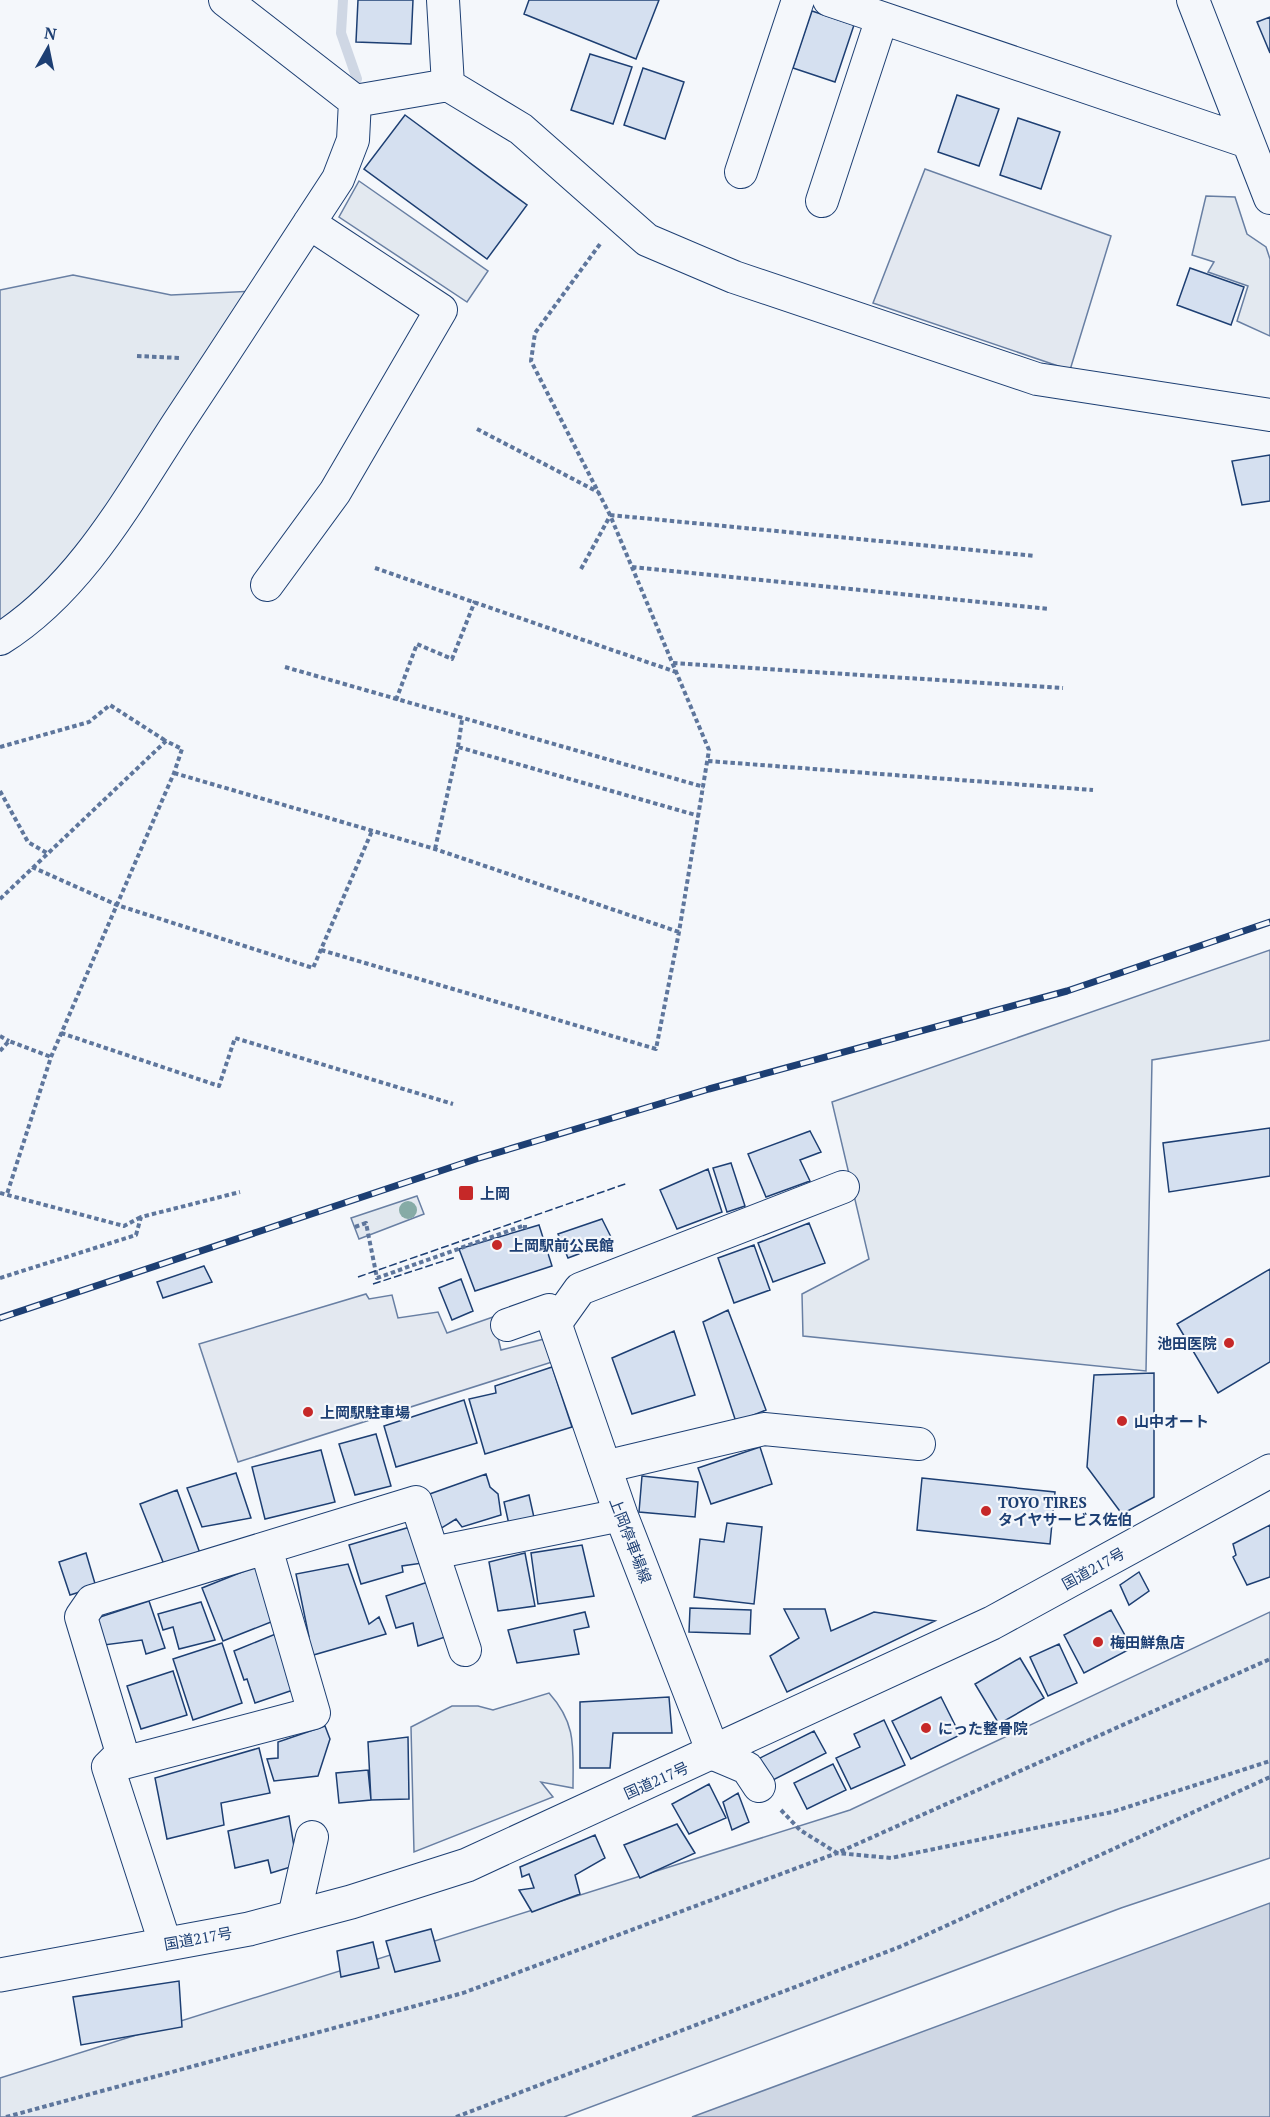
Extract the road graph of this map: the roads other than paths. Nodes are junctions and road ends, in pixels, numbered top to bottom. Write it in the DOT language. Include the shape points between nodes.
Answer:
graph roads {
  1 [pos="225,0"];
  2 [pos="443,0"];
  3 [pos="798,0"];
  4 [pos="829,0"];
  5 [pos="1193,0"];
  6 [pos="882,18"];
  7 [pos="448,85"];
  8 [pos="355,101"];
  9 [pos="1248,142"];
  10 [pos="741,172"];
  11 [pos="1270,198"];
  12 [pos="822,201"];
  13 [pos="309,223"];
  14 [pos="1270,414"];
  15 [pos="267,585"];
  16 [pos="0,639"];
  17 [pos="843,1187"];
  18 [pos="555,1324"];
  19 [pos="507,1325"];
  20 [pos="920,1444"];
  21 [pos="604,1467"];
  22 [pos="1270,1471"];
  23 [pos="621,1515"];
  24 [pos="266,1548"];
  25 [pos="433,1553"];
  26 [pos="465,1650"];
  27 [pos="714,1754"];
  28 [pos="108,1767"];
  29 [pos="759,1786"];
  30 [pos="312,1837"];
  31 [pos="294,1917"];
  32 [pos="165,1943"];
  33 [pos="0,1975"];
  1 -- 8 [label="street"];
  2 -- 7 [label="street"];
  3 -- 10 [label="street"];
  4 -- 6 [label="street"];
  5 -- 9 [label="street"];
  6 -- 9 [label="street"];
  6 -- 12 [label="street"];
  7 -- 8 [label="street"];
  7 -- 14 [label="street" via="521,129 647,240 734,277 1037,379"];
  8 -- 13 [label="street" via="352,140 338,179"];
  9 -- 11 [label="street"];
  13 -- 15 [label="street" via="441,310 334,492"];
  13 -- 16 [label="street" via="83,565 28,622"];
  17 -- 18 [label="street" via="580,1289"];
  18 -- 19 [label="street" via="549,1310"];
  18 -- 21 [label="main road, 上岡停車場線"];
  20 -- 21 [label="street" via="764,1429"];
  21 -- 23 [label="main road, 上岡停車場線"];
  22 -- 27 [label="main road, 国道217号" via="992,1623"];
  23 -- 25 [label="street"];
  23 -- 27 [label="main road, 上岡停車場線"];
  24 -- 25 [label="street" via="416,1502"];
  24 -- 28 [label="street" via="92,1601 81,1617 122,1753"];
  24 -- 28 [label="street" via="314,1713"];
  25 -- 26 [label="street"];
  27 -- 29 [label="street" via="747,1768"];
  27 -- 31 [label="main road, 国道217号" via="467,1866"];
  28 -- 32 [label="street"];
  30 -- 31 [label="street"];
  31 -- 32 [label="main road, 国道217号"];
  32 -- 33 [label="main road, 国道217号"];
}
